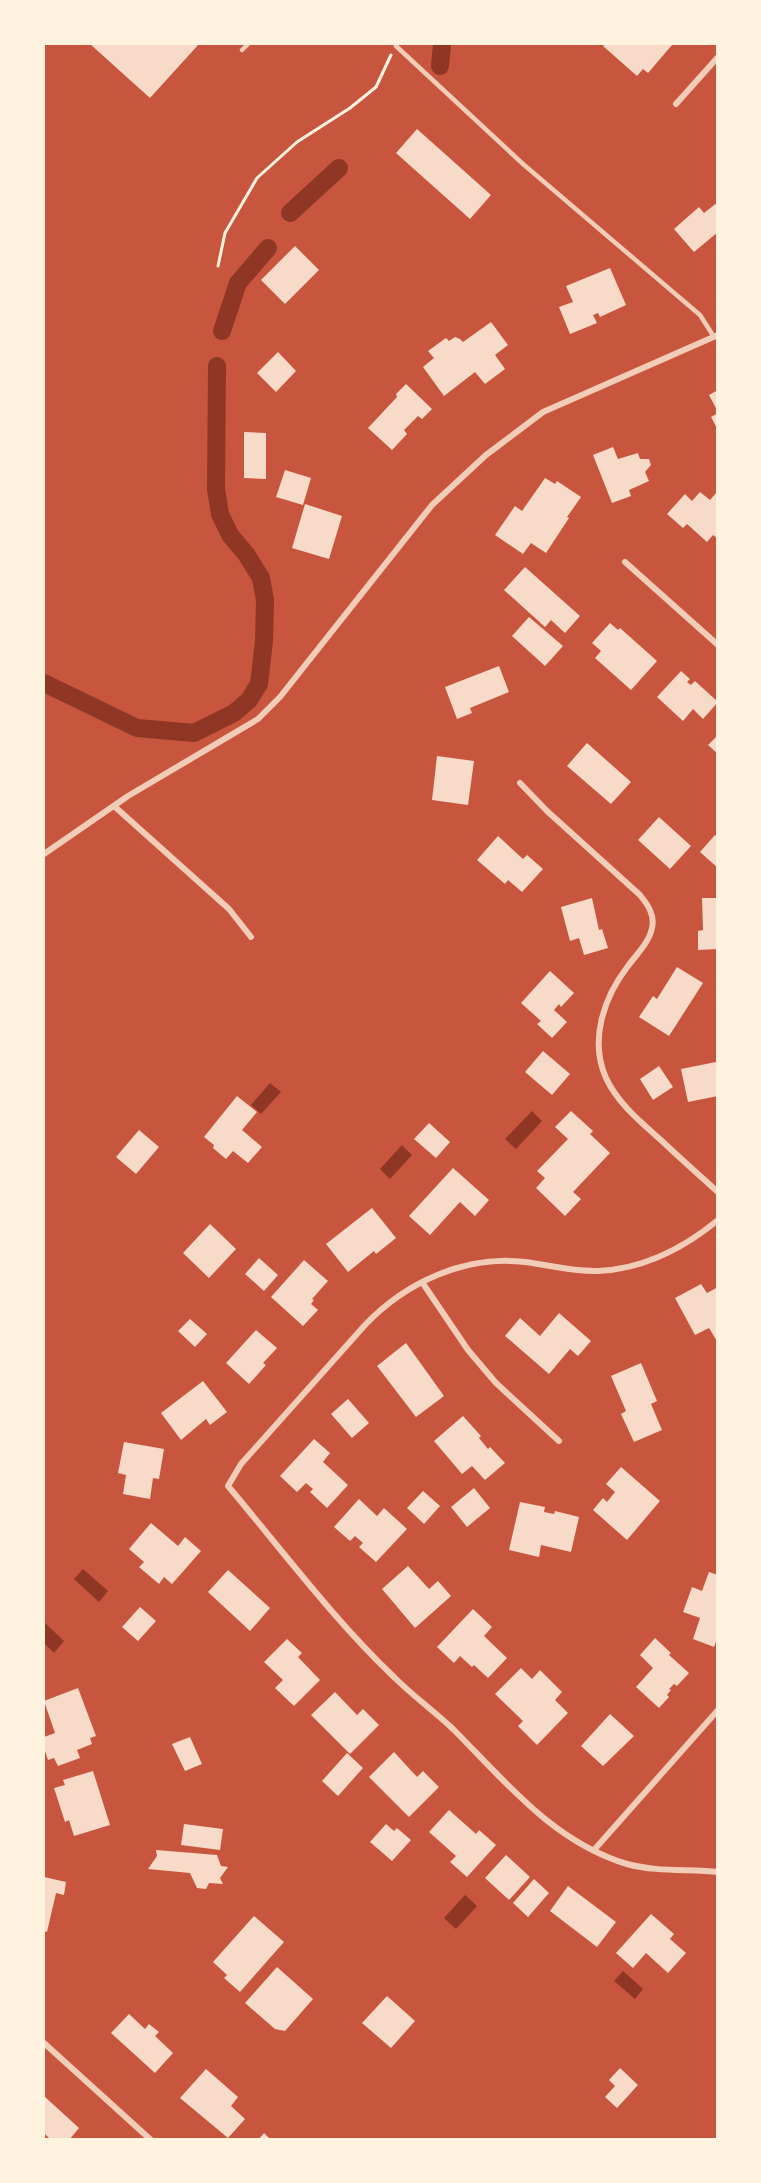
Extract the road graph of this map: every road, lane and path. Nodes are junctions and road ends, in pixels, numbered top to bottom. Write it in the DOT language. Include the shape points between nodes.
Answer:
graph roads {
  1 [pos="248,44"];
  2 [pos="396,46"];
  3 [pos="242,50"];
  4 [pos="717,57"];
  5 [pos="676,104"];
  6 [pos="218,266"];
  7 [pos="716,336"];
  8 [pos="625,562"];
  9 [pos="717,645"];
  10 [pos="520,783"];
  11 [pos="114,806"];
  12 [pos="44,854"];
  13 [pos="251,937"];
  14 [pos="717,1192"];
  15 [pos="717,1220"];
  16 [pos="422,1282"];
  17 [pos="559,1441"];
  18 [pos="717,1710"];
  19 [pos="594,1850"];
  20 [pos="717,1872"];
  21 [pos="44,2043"];
  22 [pos="151,2139"];
  1 -- 3 [label="lane"];
  2 -- 6 [label="path" via="376,87 297,142 256,178 225,233"];
  2 -- 7 [label="lane" via="523,164 700,315"];
  4 -- 5 [label="street"];
  7 -- 11 [label="street" via="543,412 486,454 432,505 258,718"];
  8 -- 9 [label="street"];
  10 -- 14 [label="street" via="640,895 651,911 649,938 611,991 603,1011 600,1055 606,1076 632,1114"];
  11 -- 12 [label="street"];
  11 -- 13 [label="street" via="229,909"];
  15 -- 16 [label="street" via="673,1250 623,1267 574,1270 501,1261 448,1271"];
  16 -- 17 [label="street" via="482,1367"];
  16 -- 19 [label="street" via="382,1307 241,1464 228,1486 394,1678 536,1812"];
  18 -- 19 [label="street"];
  19 -- 20 [label="street" via="628,1864"];
  21 -- 22 [label="street"];
}
